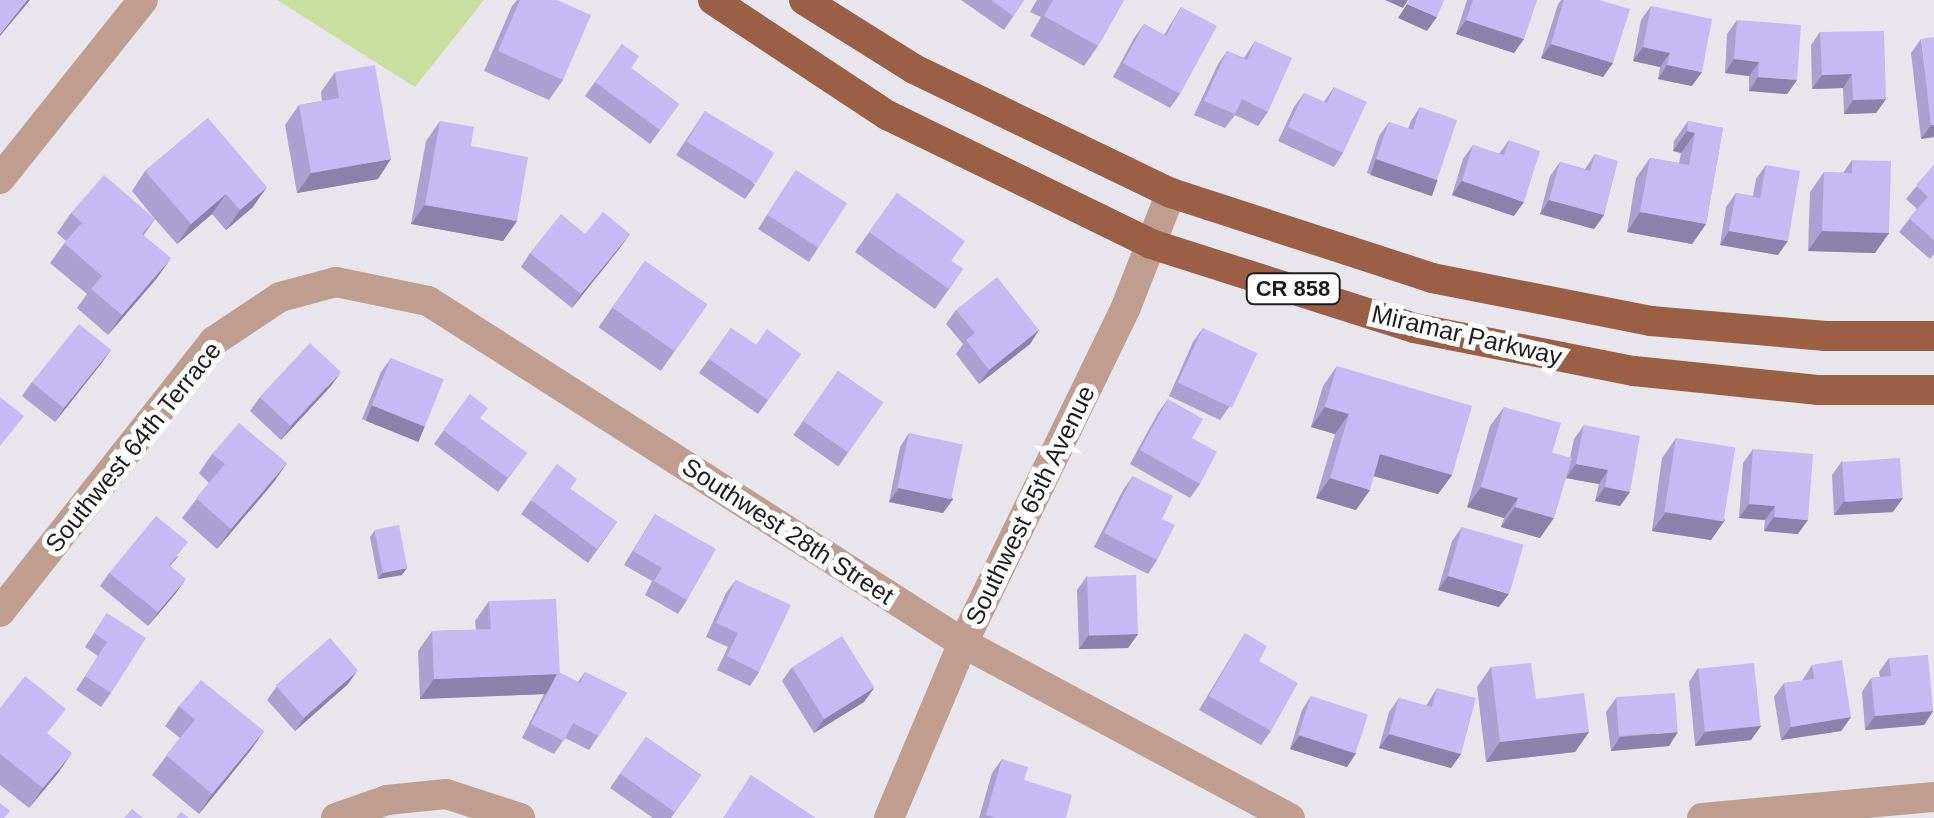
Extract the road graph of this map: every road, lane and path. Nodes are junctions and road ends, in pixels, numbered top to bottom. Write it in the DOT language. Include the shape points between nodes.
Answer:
graph roads {
  1 [pos="144,0"];
  2 [pos="713,0"];
  3 [pos="804,0"];
  4 [pos="0,179"];
  5 [pos="1171,193"];
  6 [pos="1150,244"];
  7 [pos="280,297"];
  8 [pos="1934,336"];
  9 [pos="1934,390"];
  10 [pos="0,612"];
  11 [pos="963,643"];
  12 [pos="1934,797"];
  13 [pos="336,818"];
  14 [pos="520,818"];
  15 [pos="889,818"];
  16 [pos="1290,818"];
  17 [pos="1702,818"];
  1 -- 4 [label="street"];
  2 -- 6 [label="main road, Miramar Parkway / CR 858" via="886,115"];
  3 -- 5 [label="main road, Miramar Parkway / CR 858" via="914,69"];
  5 -- 6 [label="street, Southwest 65th Avenue"];
  5 -- 8 [label="main road, Miramar Parkway / CR 858" via="1432,278 1651,320 1825,336"];
  6 -- 9 [label="main road, Miramar Parkway / CR 858" via="1414,328 1634,370 1817,390"];
  6 -- 11 [label="street, Southwest 65th Avenue" via="1126,308"];
  7 -- 10 [label="street, Southwest 64th Terrace" via="214,342"];
  7 -- 11 [label="street, Southwest 28th Street" via="336,282 428,301"];
  11 -- 15 [label="street, Southwest 65th Avenue"];
  11 -- 16 [label="street, Southwest 28th Street"];
  12 -- 17 [label="street"];
  13 -- 14 [label="street" via="388,800 446,794"];
}
